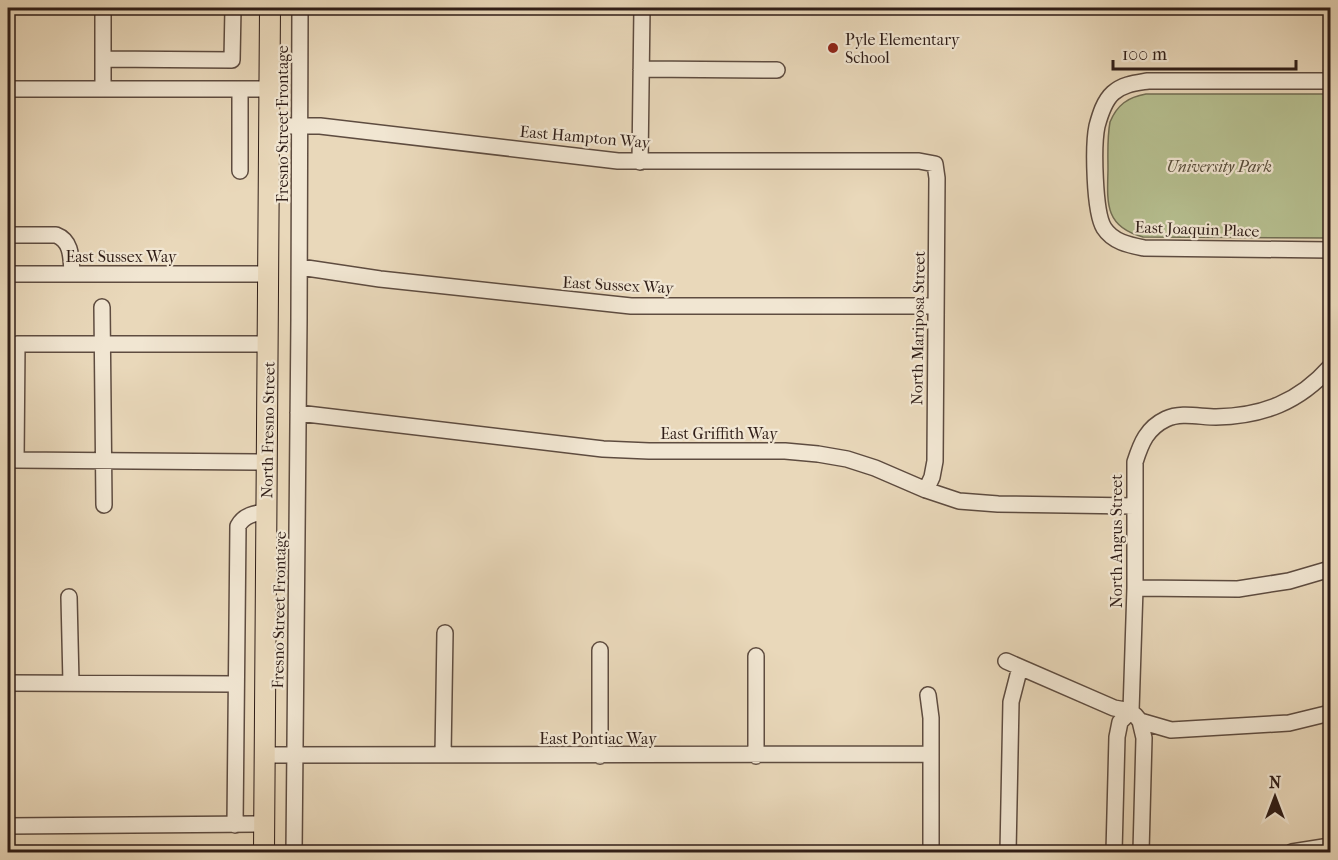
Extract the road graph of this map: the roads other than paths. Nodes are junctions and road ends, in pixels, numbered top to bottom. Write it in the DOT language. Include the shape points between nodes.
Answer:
graph roads {
  1 [pos="103,8"];
  2 [pos="233,8"];
  3 [pos="270,8"];
  4 [pos="300,8"];
  5 [pos="642,8"];
  6 [pos="103,59"];
  7 [pos="641,69"];
  8 [pos="777,70"];
  9 [pos="1330,81"];
  10 [pos="8,89"];
  11 [pos="103,89"];
  12 [pos="240,89"];
  13 [pos="269,89"];
  14 [pos="269,126"];
  15 [pos="301,126"];
  16 [pos="640,162"];
  17 [pos="935,164"];
  18 [pos="240,171"];
  19 [pos="8,235"];
  20 [pos="1330,250"];
  21 [pos="300,267"];
  22 [pos="72,273"];
  23 [pos="8,274"];
  24 [pos="269,274"];
  25 [pos="935,306"];
  26 [pos="102,307"];
  27 [pos="102,344"];
  28 [pos="269,345"];
  29 [pos="1330,368"];
  30 [pos="298,413"];
  31 [pos="103,460"];
  32 [pos="267,462"];
  33 [pos="926,490"];
  34 [pos="104,505"];
  35 [pos="1134,506"];
  36 [pos="267,512"];
  37 [pos="1330,569"];
  38 [pos="1135,588"];
  39 [pos="69,597"];
  40 [pos="445,633"];
  41 [pos="600,650"];
  42 [pos="756,656"];
  43 [pos="1006,661"];
  44 [pos="1020,667"];
  45 [pos="8,683"];
  46 [pos="70,683"];
  47 [pos="236,684"];
  48 [pos="928,694"];
  49 [pos="1330,713"];
  50 [pos="1135,716"];
  51 [pos="931,754"];
  52 [pos="264,755"];
  53 [pos="443,755"];
  54 [pos="295,756"];
  55 [pos="600,756"];
  56 [pos="756,756"];
  57 [pos="264,824"];
  58 [pos="235,825"];
  59 [pos="8,826"];
  60 [pos="1322,849"];
  61 [pos="264,852"];
  62 [pos="294,852"];
  63 [pos="931,852"];
  64 [pos="1008,852"];
  65 [pos="1114,852"];
  66 [pos="1141,852"];
  67 [pos="1292,852"];
  1 -- 6 [label="street"];
  2 -- 6 [label="street" via="232,60"];
  3 -- 13 [label="main road, North Fresno Street"];
  4 -- 15 [label="street, Fresno Street Frontage"];
  5 -- 7 [label="street"];
  6 -- 11 [label="street"];
  7 -- 8 [label="street"];
  7 -- 16 [label="street"];
  9 -- 20 [label="street, East Joaquin Place" via="1148,81 1126,85 1112,93 1096,129 1095,198 1104,228 1112,237 1144,248"];
  10 -- 11 [label="street"];
  11 -- 12 [label="street"];
  12 -- 13 [label="street"];
  12 -- 18 [label="street"];
  13 -- 14 [label="main road, North Fresno Street"];
  14 -- 15 [label="street, East Hampton Way"];
  14 -- 24 [label="main road, North Fresno Street"];
  15 -- 16 [label="street, East Hampton Way"];
  15 -- 21 [label="street, Fresno Street Frontage"];
  16 -- 17 [label="street, East Hampton Way"];
  17 -- 25 [label="street, North Mariposa Street"];
  19 -- 22 [label="street" via="61,237 71,254"];
  21 -- 25 [label="street, East Sussex Way" via="621,306"];
  21 -- 30 [label="street, Fresno Street Frontage"];
  22 -- 23 [label="street, East Sussex Way"];
  22 -- 24 [label="street, East Sussex Way"];
  24 -- 28 [label="main road, North Fresno Street"];
  25 -- 33 [label="street, North Mariposa Street" via="934,461"];
  26 -- 27 [label="street"];
  27 -- 28 [label="street"];
  27 -- 31 [label="street"];
  27 -- 31 [label="street" via="17,344 16,460"];
  28 -- 32 [label="main road, North Fresno Street"];
  29 -- 35 [label="street, North Angus Street" via="1314,386 1294,399 1266,409 1217,417 1167,418 1151,429 1141,442 1135,462"];
  30 -- 33 [label="street, East Griffith Way" via="603,449 818,454 847,459"];
  30 -- 54 [label="street, Fresno Street Frontage"];
  31 -- 32 [label="street"];
  31 -- 34 [label="street"];
  32 -- 36 [label="main road, North Fresno Street"];
  33 -- 35 [label="street, East Griffith Way" via="959,501"];
  35 -- 38 [label="street, North Angus Street"];
  36 -- 47 [label="street" via="248,515 238,526"];
  36 -- 52 [label="main road, North Fresno Street"];
  37 -- 38 [label="street" via="1289,581 1238,589"];
  38 -- 50 [label="street, North Angus Street"];
  39 -- 46 [label="street"];
  40 -- 53 [label="street"];
  41 -- 55 [label="street"];
  42 -- 56 [label="street"];
  43 -- 44 [label="street"];
  44 -- 50 [label="street"];
  44 -- 64 [label="street" via="1011,702"];
  45 -- 46 [label="street"];
  46 -- 47 [label="street"];
  47 -- 58 [label="street"];
  48 -- 51 [label="street"];
  49 -- 50 [label="street" via="1289,723 1171,730"];
  50 -- 65 [label="street, North Angus Street" via="1120,722"];
  50 -- 66 [label="street, North Angus Street" via="1144,738"];
  51 -- 56 [label="street, East Pontiac Way"];
  51 -- 63 [label="street"];
  52 -- 54 [label="street, East Pontiac Way"];
  52 -- 57 [label="main road, North Fresno Street"];
  53 -- 54 [label="street, East Pontiac Way"];
  53 -- 55 [label="street, East Pontiac Way"];
  54 -- 62 [label="street, Fresno Street Frontage"];
  55 -- 56 [label="street, East Pontiac Way"];
  57 -- 58 [label="street"];
  57 -- 61 [label="main road, North Fresno Street"];
  58 -- 59 [label="street"];
  60 -- 67 [label="street"];
}
